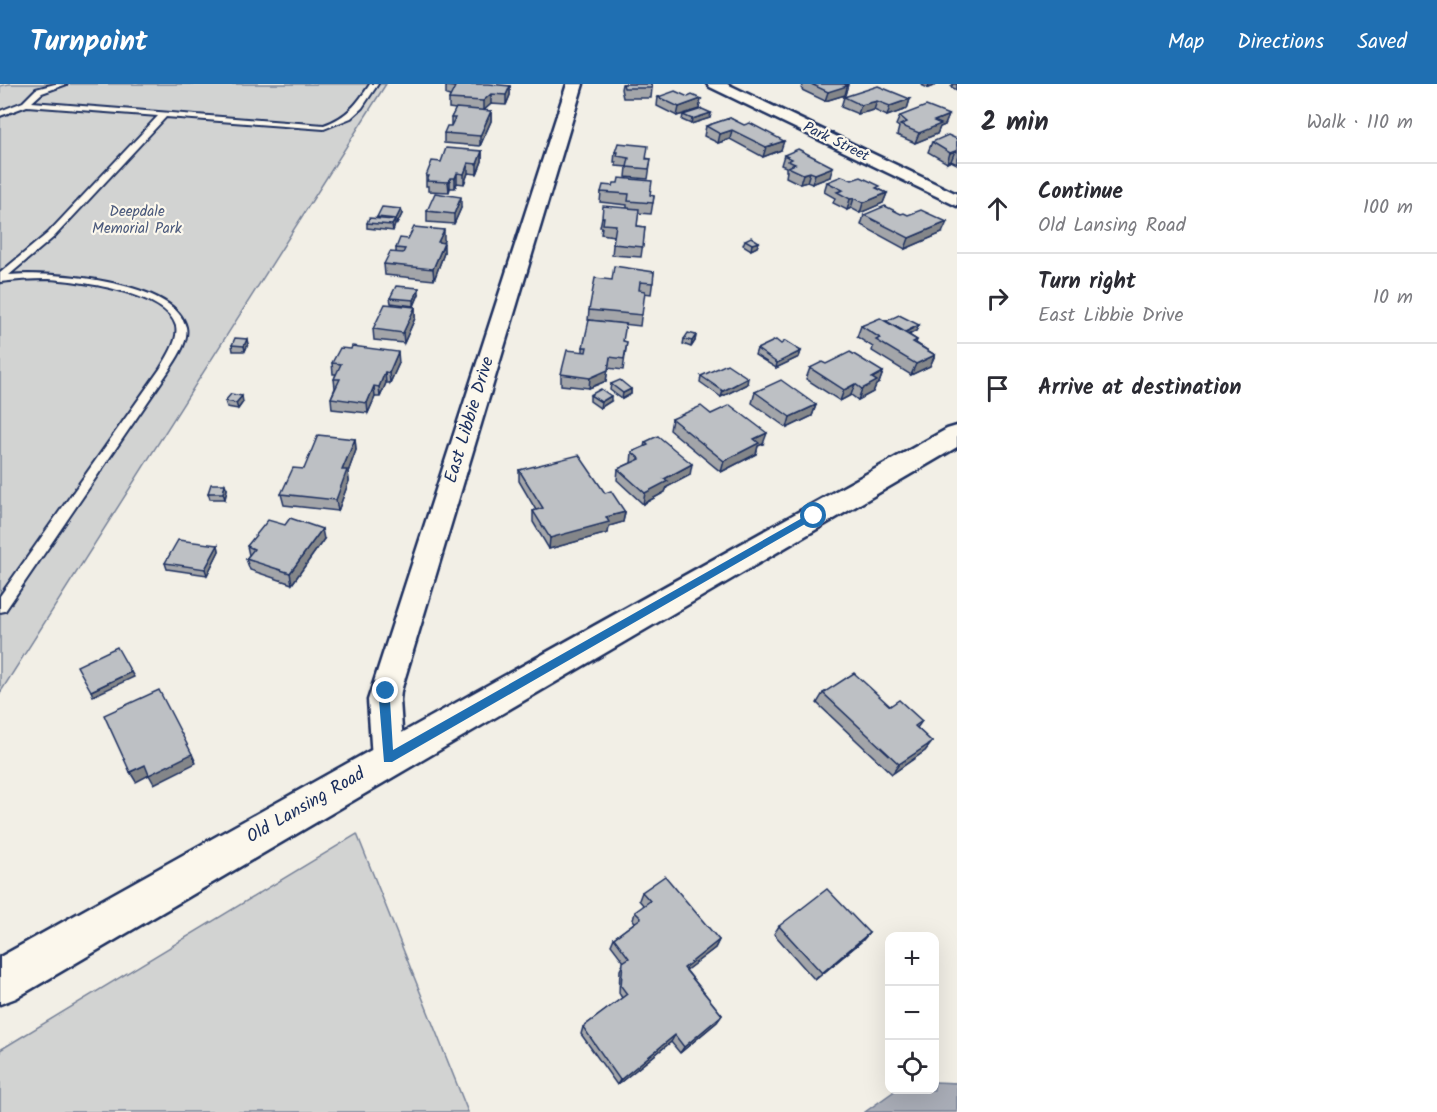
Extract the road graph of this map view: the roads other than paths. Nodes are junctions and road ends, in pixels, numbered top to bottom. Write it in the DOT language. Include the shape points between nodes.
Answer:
graph roads {
  1 [pos="63,84"];
  2 [pos="374,84"];
  3 [pos="575,84"];
  4 [pos="715,84"];
  5 [pos="26,104"];
  6 [pos="0,114"];
  7 [pos="164,115"];
  8 [pos="957,201"];
  9 [pos="0,279"];
  10 [pos="957,435"];
  11 [pos="0,607"];
  12 [pos="388,759"];
  13 [pos="0,982"];
  1 -- 5 [label="lane" via="39,91"];
  2 -- 7 [label="lane" via="355,114 324,128"];
  3 -- 12 [label="street, East Libbie Drive" via="389,681 384,700"];
  4 -- 8 [label="street, Park Street"];
  5 -- 6 [label="lane"];
  5 -- 7 [label="lane"];
  7 -- 9 [label="lane" via="51,235"];
  9 -- 11 [label="lane" via="55,276 148,296 175,314 181,326 178,345 165,369"];
  10 -- 12 [label="street, Old Lansing Road"];
  12 -- 13 [label="street, Old Lansing Road"];
}
